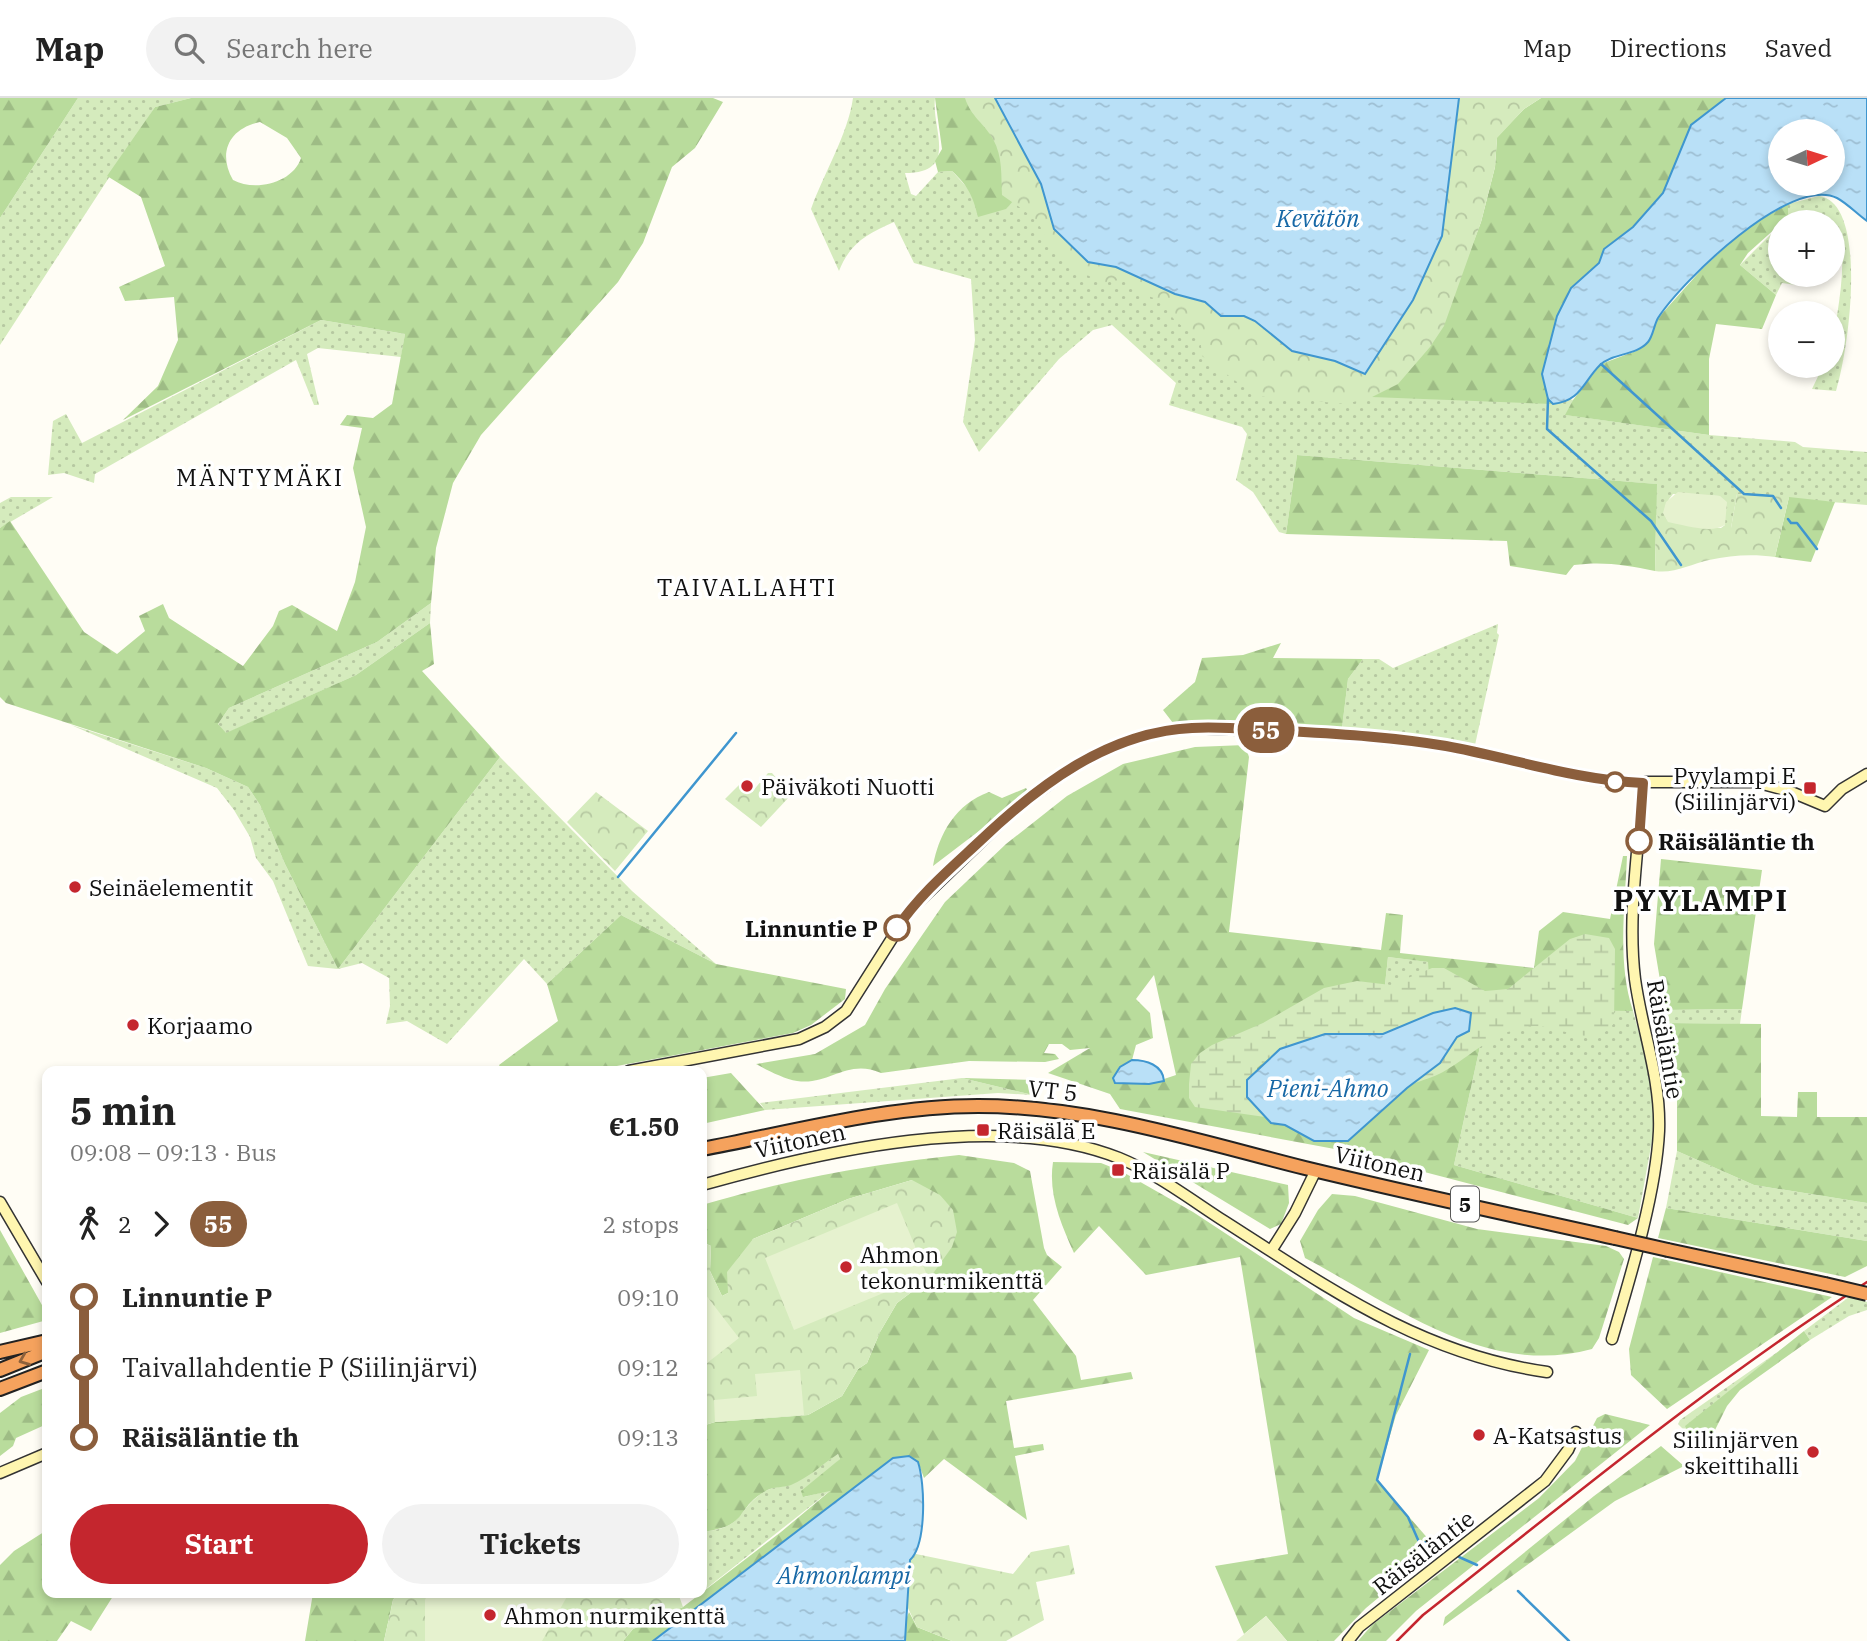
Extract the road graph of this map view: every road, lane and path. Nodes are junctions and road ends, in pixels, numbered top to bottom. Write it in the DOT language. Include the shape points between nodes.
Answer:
graph roads {
  1 [pos="1867,774"];
  2 [pos="1643,783"];
  3 [pos="656,1066"];
  4 [pos="783,1134"];
  5 [pos="707,1148"];
  6 [pos="707,1156"];
  7 [pos="1316,1170"];
  8 [pos="707,1184"];
  9 [pos="0,1202"];
  10 [pos="1271,1251"];
  11 [pos="42,1267"];
  12 [pos="1867,1294"];
  13 [pos="1612,1339"];
  14 [pos="42,1342"];
  15 [pos="0,1352"];
  16 [pos="42,1353"];
  17 [pos="0,1370"];
  18 [pos="1547,1372"];
  19 [pos="42,1373"];
  20 [pos="1,1389"];
  21 [pos="1576,1432"];
  22 [pos="42,1455"];
  23 [pos="0,1474"];
  24 [pos="1348,1641"];
  1 -- 2 [label="street" via="1825,806 1755,782"];
  2 -- 3 [label="street" via="1571,775 1442,745 1330,733 1193,728 1158,732 1077,764 996,825 910,910 846,1011 825,1027 799,1039"];
  2 -- 13 [label="street, Räisäläntie" via="1633,952 1654,1068 1659,1134 1631,1274"];
  4 -- 5 [label="highway, VT 5 / 5"];
  4 -- 6 [label="highway, VT 5 / 5"];
  4 -- 7 [label="highway, VT 5 / 5" via="934,1107 1041,1108 1122,1122"];
  7 -- 10 [label="street, Viitonen"];
  7 -- 12 [label="highway, Viitonen / 5, bridge"];
  8 -- 10 [label="street, Viitonen" via="785,1161 874,1146 986,1137 1051,1141 1121,1159"];
  9 -- 11 [label="street"];
  10 -- 18 [label="street" via="1358,1307 1440,1345 1486,1361"];
  14 -- 15 [label="highway"];
  16 -- 17 [label="highway, one-way"];
  19 -- 20 [label="highway"];
  21 -- 24 [label="street, Räisäläntie" via="1545,1481"];
  22 -- 23 [label="street"];
}
